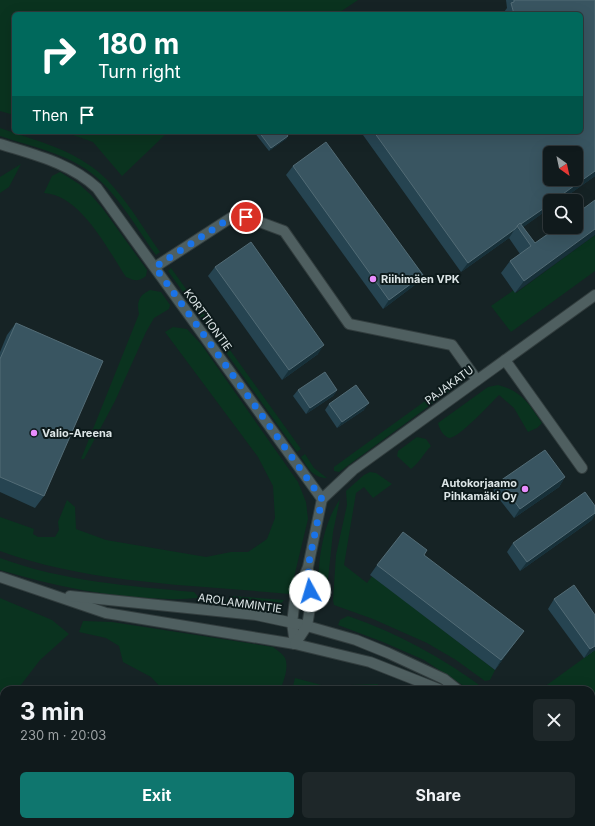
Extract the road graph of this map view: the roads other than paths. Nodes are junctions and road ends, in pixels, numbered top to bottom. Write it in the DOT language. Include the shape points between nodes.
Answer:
graph roads {
  1 [pos="0,144"];
  2 [pos="155,267"];
  3 [pos="595,295"];
  4 [pos="505,360"];
  5 [pos="477,380"];
  6 [pos="582,468"];
  7 [pos="322,499"];
  8 [pos="308,567"];
  9 [pos="0,577"];
  10 [pos="54,594"];
  11 [pos="292,623"];
  12 [pos="308,626"];
  13 [pos="295,644"];
  14 [pos="432,686"];
  15 [pos="452,686"];
  1 -- 2 [label="street, KORTTIONTIE" via="58,163 87,178 108,201"];
  2 -- 5 [label="street" via="232,217 246,217 284,231 349,324 452,345"];
  2 -- 7 [label="street, KORTTIONTIE"];
  3 -- 4 [label="street, PAJAKATU"];
  4 -- 5 [label="street, PAJAKATU"];
  4 -- 6 [label="street"];
  5 -- 7 [label="street, PAJAKATU" via="353,470"];
  7 -- 8 [label="street"];
  8 -- 11 [label="street" via="295,599"];
  8 -- 12 [label="street" via="311,602"];
  9 -- 10 [label="street, AROLAMMINTIE"];
  10 -- 11 [label="street, AROLAMMINTIE" via="256,615"];
  10 -- 13 [label="street, AROLAMMINTIE" via="106,613"];
  11 -- 12 [label="street, AROLAMMINTIE"];
  11 -- 13 [label="street"];
  12 -- 13 [label="street"];
  12 -- 15 [label="street, AROLAMMINTIE" via="388,652"];
  13 -- 14 [label="street, AROLAMMINTIE" via="370,662"];
}
